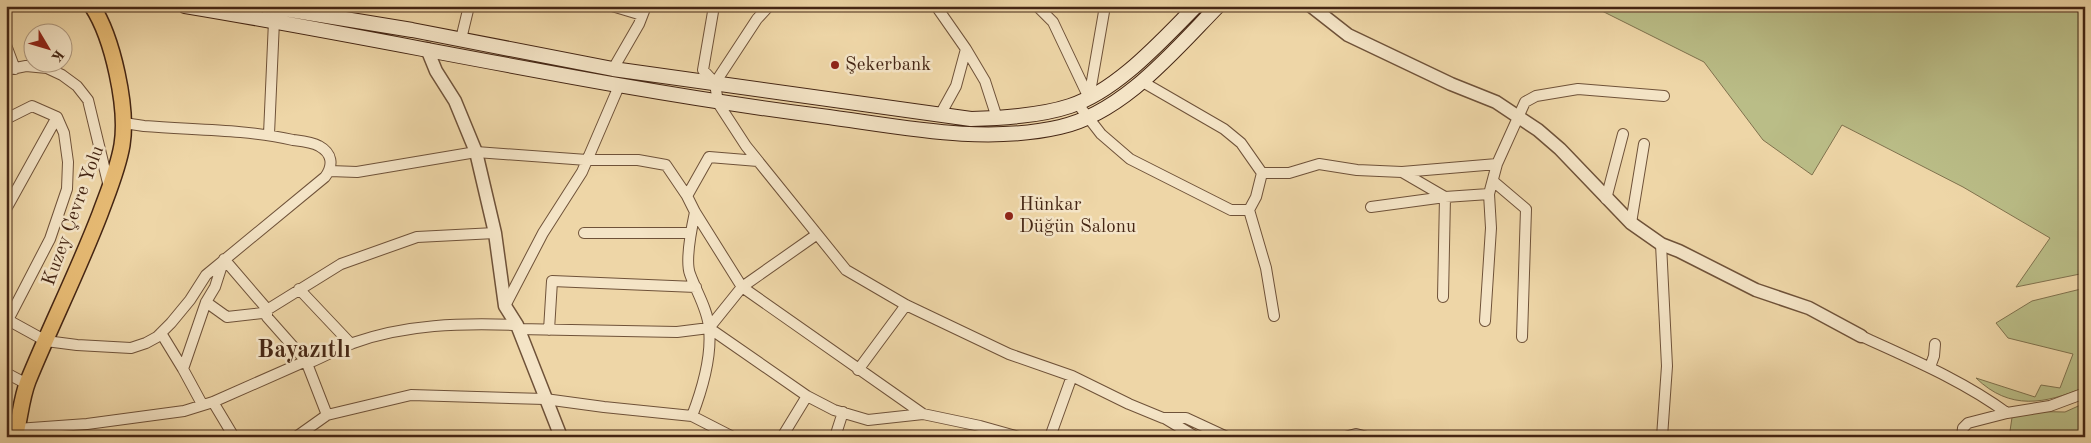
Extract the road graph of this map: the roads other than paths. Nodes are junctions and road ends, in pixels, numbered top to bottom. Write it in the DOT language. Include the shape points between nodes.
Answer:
graph roads {
  1 [pos="92,6"];
  2 [pos="185,6"];
  3 [pos="266,6"];
  4 [pos="469,6"];
  5 [pos="612,6"];
  6 [pos="714,6"];
  7 [pos="769,6"];
  8 [pos="936,6"];
  9 [pos="1037,6"];
  10 [pos="1105,6"];
  11 [pos="1196,6"];
  12 [pos="1218,6"];
  13 [pos="1311,6"];
  14 [pos="644,11"];
  15 [pos="274,21"];
  16 [pos="461,40"];
  17 [pos="6,45"];
  18 [pos="427,49"];
  19 [pos="966,49"];
  20 [pos="613,68"];
  21 [pos="11,69"];
  22 [pos="1141,81"];
  23 [pos="714,83"];
  24 [pos="619,86"];
  25 [pos="1664,96"];
  26 [pos="1083,100"];
  27 [pos="718,103"];
  28 [pos="940,115"];
  29 [pos="57,117"];
  30 [pos="1519,117"];
  31 [pos="997,118"];
  32 [pos="1088,118"];
  33 [pos="6,119"];
  34 [pos="124,123"];
  35 [pos="269,134"];
  36 [pos="1623,134"];
  37 [pos="1644,144"];
  38 [pos="476,152"];
  39 [pos="587,160"];
  40 [pos="758,161"];
  41 [pos="1497,164"];
  42 [pos="330,171"];
  43 [pos="1402,172"];
  44 [pos="1262,173"];
  45 [pos="1492,181"];
  46 [pos="109,189"];
  47 [pos="1489,194"];
  48 [pos="687,196"];
  49 [pos="1445,197"];
  50 [pos="1606,198"];
  51 [pos="1371,207"];
  52 [pos="6,209"];
  53 [pos="1249,210"];
  54 [pos="695,212"];
  55 [pos="1631,223"];
  56 [pos="495,233"];
  57 [pos="584,233"];
  58 [pos="691,233"];
  59 [pos="816,234"];
  60 [pos="1661,244"];
  61 [pos="224,259"];
  62 [pos="696,287"];
  63 [pos="742,287"];
  64 [pos="299,289"];
  65 [pos="1443,297"];
  66 [pos="206,302"];
  67 [pos="906,304"];
  68 [pos="505,306"];
  69 [pos="268,308"];
  70 [pos="1274,316"];
  71 [pos="7,319"];
  72 [pos="1484,321"];
  73 [pos="517,327"];
  74 [pos="709,328"];
  75 [pos="550,330"];
  76 [pos="161,333"];
  77 [pos="1861,336"];
  78 [pos="1522,337"];
  79 [pos="46,341"];
  80 [pos="351,344"];
  81 [pos="1934,344"];
  82 [pos="306,361"];
  83 [pos="1930,367"];
  84 [pos="183,370"];
  85 [pos="858,370"];
  86 [pos="6,373"];
  87 [pos="1072,376"];
  88 [pos="27,384"];
  89 [pos="2085,393"];
  90 [pos="807,396"];
  91 [pos="545,399"];
  92 [pos="213,402"];
  93 [pos="202,404"];
  94 [pos="843,412"];
  95 [pos="2007,413"];
  96 [pos="922,414"];
  97 [pos="327,415"];
  98 [pos="692,416"];
  99 [pos="1163,418"];
  100 [pos="16,433"];
  101 [pos="234,437"];
  102 [pos="296,437"];
  103 [pos="561,437"];
  104 [pos="733,437"];
  105 [pos="782,437"];
  106 [pos="835,437"];
  107 [pos="1020,437"];
  108 [pos="1050,437"];
  109 [pos="1196,437"];
  110 [pos="1226,437"];
  111 [pos="1345,437"];
  112 [pos="1367,437"];
  113 [pos="1662,437"];
  114 [pos="1962,437"];
  1 -- 34 [label="main road, Kuzey Çevre Yolu" via="117,72"];
  2 -- 15 [label="main road"];
  3 -- 16 [label="main road"];
  4 -- 16 [label="street"];
  5 -- 14 [label="street"];
  6 -- 23 [label="street" via="702,70"];
  7 -- 23 [label="street"];
  8 -- 19 [label="street"];
  9 -- 26 [label="street" via="1053,22"];
  10 -- 26 [label="street"];
  11 -- 26 [label="main road" via="1133,67"];
  12 -- 22 [label="main road"];
  13 -- 30 [label="street" via="1348,35 1496,102"];
  14 -- 20 [label="street"];
  15 -- 18 [label="main road"];
  15 -- 35 [label="street"];
  16 -- 20 [label="main road"];
  17 -- 21 [label="street"];
  18 -- 24 [label="main road"];
  18 -- 38 [label="street" via="436,71 455,101"];
  19 -- 28 [label="street" via="956,86"];
  19 -- 31 [label="street" via="985,81"];
  20 -- 23 [label="main road"];
  21 -- 46 [label="street" via="26,66 48,68 77,86 88,100"];
  22 -- 32 [label="main road"];
  22 -- 44 [label="street" via="1224,129 1240,143"];
  23 -- 27 [label="street"];
  23 -- 28 [label="main road"];
  24 -- 27 [label="main road"];
  24 -- 39 [label="street"];
  25 -- 30 [label="street" via="1578,89 1536,96 1525,102"];
  26 -- 31 [label="main road" via="1070,107"];
  26 -- 32 [label="street"];
  27 -- 32 [label="main road" via="945,132 993,135 1061,127"];
  27 -- 40 [label="street"];
  28 -- 31 [label="main road" via="971,120"];
  29 -- 33 [label="street" via="32,106"];
  29 -- 52 [label="street"];
  29 -- 71 [label="street" via="64,133 67,188 50,239"];
  30 -- 41 [label="street"];
  30 -- 50 [label="street" via="1560,149"];
  32 -- 53 [label="street" via="1130,159 1231,210"];
  34 -- 35 [label="street"];
  34 -- 46 [label="main road, Kuzey Çevre Yolu" via="122,146"];
  35 -- 42 [label="street" via="318,145 332,161"];
  36 -- 50 [label="street"];
  37 -- 55 [label="street"];
  38 -- 39 [label="street"];
  38 -- 42 [label="street" via="357,172"];
  38 -- 56 [label="street"];
  39 -- 48 [label="street" via="638,160 666,165"];
  39 -- 68 [label="street" via="543,233"];
  40 -- 48 [label="street" via="710,157"];
  40 -- 59 [label="street"];
  41 -- 43 [label="street"];
  41 -- 45 [label="street"];
  42 -- 61 [label="street"];
  43 -- 44 [label="street" via="1319,164 1289,173"];
  43 -- 49 [label="street"];
  44 -- 53 [label="street"];
  45 -- 47 [label="street"];
  45 -- 78 [label="street" via="1526,209"];
  46 -- 79 [label="main road, Kuzey Çevre Yolu"];
  47 -- 49 [label="street"];
  47 -- 72 [label="street" via="1491,228"];
  48 -- 54 [label="street"];
  49 -- 51 [label="street"];
  49 -- 65 [label="street"];
  50 -- 55 [label="street"];
  53 -- 70 [label="street" via="1266,268"];
  54 -- 58 [label="street"];
  54 -- 63 [label="street"];
  55 -- 60 [label="street"];
  56 -- 64 [label="street" via="417,237 340,264"];
  56 -- 68 [label="street"];
  57 -- 58 [label="street"];
  58 -- 62 [label="street" via="689,272"];
  59 -- 63 [label="street"];
  59 -- 67 [label="street" via="846,270"];
  60 -- 77 [label="street" via="1756,290 1809,308"];
  60 -- 113 [label="street" via="1667,366"];
  61 -- 66 [label="street" via="215,287"];
  61 -- 69 [label="street"];
  61 -- 76 [label="street" via="206,275 190,300"];
  62 -- 74 [label="street"];
  62 -- 75 [label="street" via="552,281"];
  63 -- 74 [label="street"];
  63 -- 85 [label="street"];
  64 -- 69 [label="street"];
  64 -- 80 [label="street"];
  66 -- 69 [label="street" via="227,317 262,313"];
  66 -- 84 [label="street"];
  67 -- 85 [label="street"];
  67 -- 87 [label="street" via="1009,354"];
  68 -- 73 [label="street"];
  69 -- 82 [label="street" via="267,317"];
  71 -- 79 [label="street"];
  73 -- 75 [label="street"];
  73 -- 80 [label="street" via="470,323 435,325 374,336"];
  73 -- 91 [label="street"];
  74 -- 75 [label="street" via="677,332"];
  74 -- 90 [label="street"];
  74 -- 98 [label="street" via="707,367"];
  76 -- 79 [label="street" via="131,348"];
  76 -- 84 [label="street"];
  77 -- 83 [label="street"];
  79 -- 88 [label="main road, Kuzey Çevre Yolu"];
  80 -- 82 [label="street" via="311,362"];
  81 -- 83 [label="street"];
  82 -- 92 [label="street"];
  82 -- 97 [label="street"];
  83 -- 95 [label="street" via="1983,395"];
  84 -- 93 [label="street"];
  85 -- 96 [label="street"];
  86 -- 88 [label="street"];
  87 -- 99 [label="street"];
  87 -- 108 [label="street"];
  88 -- 100 [label="main road, Kuzey Çevre Yolu"];
  89 -- 95 [label="street" via="2050,406"];
  90 -- 94 [label="street"];
  90 -- 105 [label="street"];
  91 -- 97 [label="street" via="411,394"];
  91 -- 98 [label="street"];
  91 -- 103 [label="street"];
  92 -- 93 [label="street"];
  92 -- 101 [label="street"];
  93 -- 100 [label="street" via="184,411"];
  94 -- 96 [label="street" via="868,420"];
  94 -- 106 [label="street"];
  95 -- 114 [label="street" via="1968,423 1962,428"];
  96 -- 107 [label="street"];
  97 -- 102 [label="street"];
  98 -- 104 [label="street"];
  99 -- 109 [label="street"];
  99 -- 110 [label="street" via="1186,418"];
  111 -- 112 [label="street" via="1356,434"];
}
